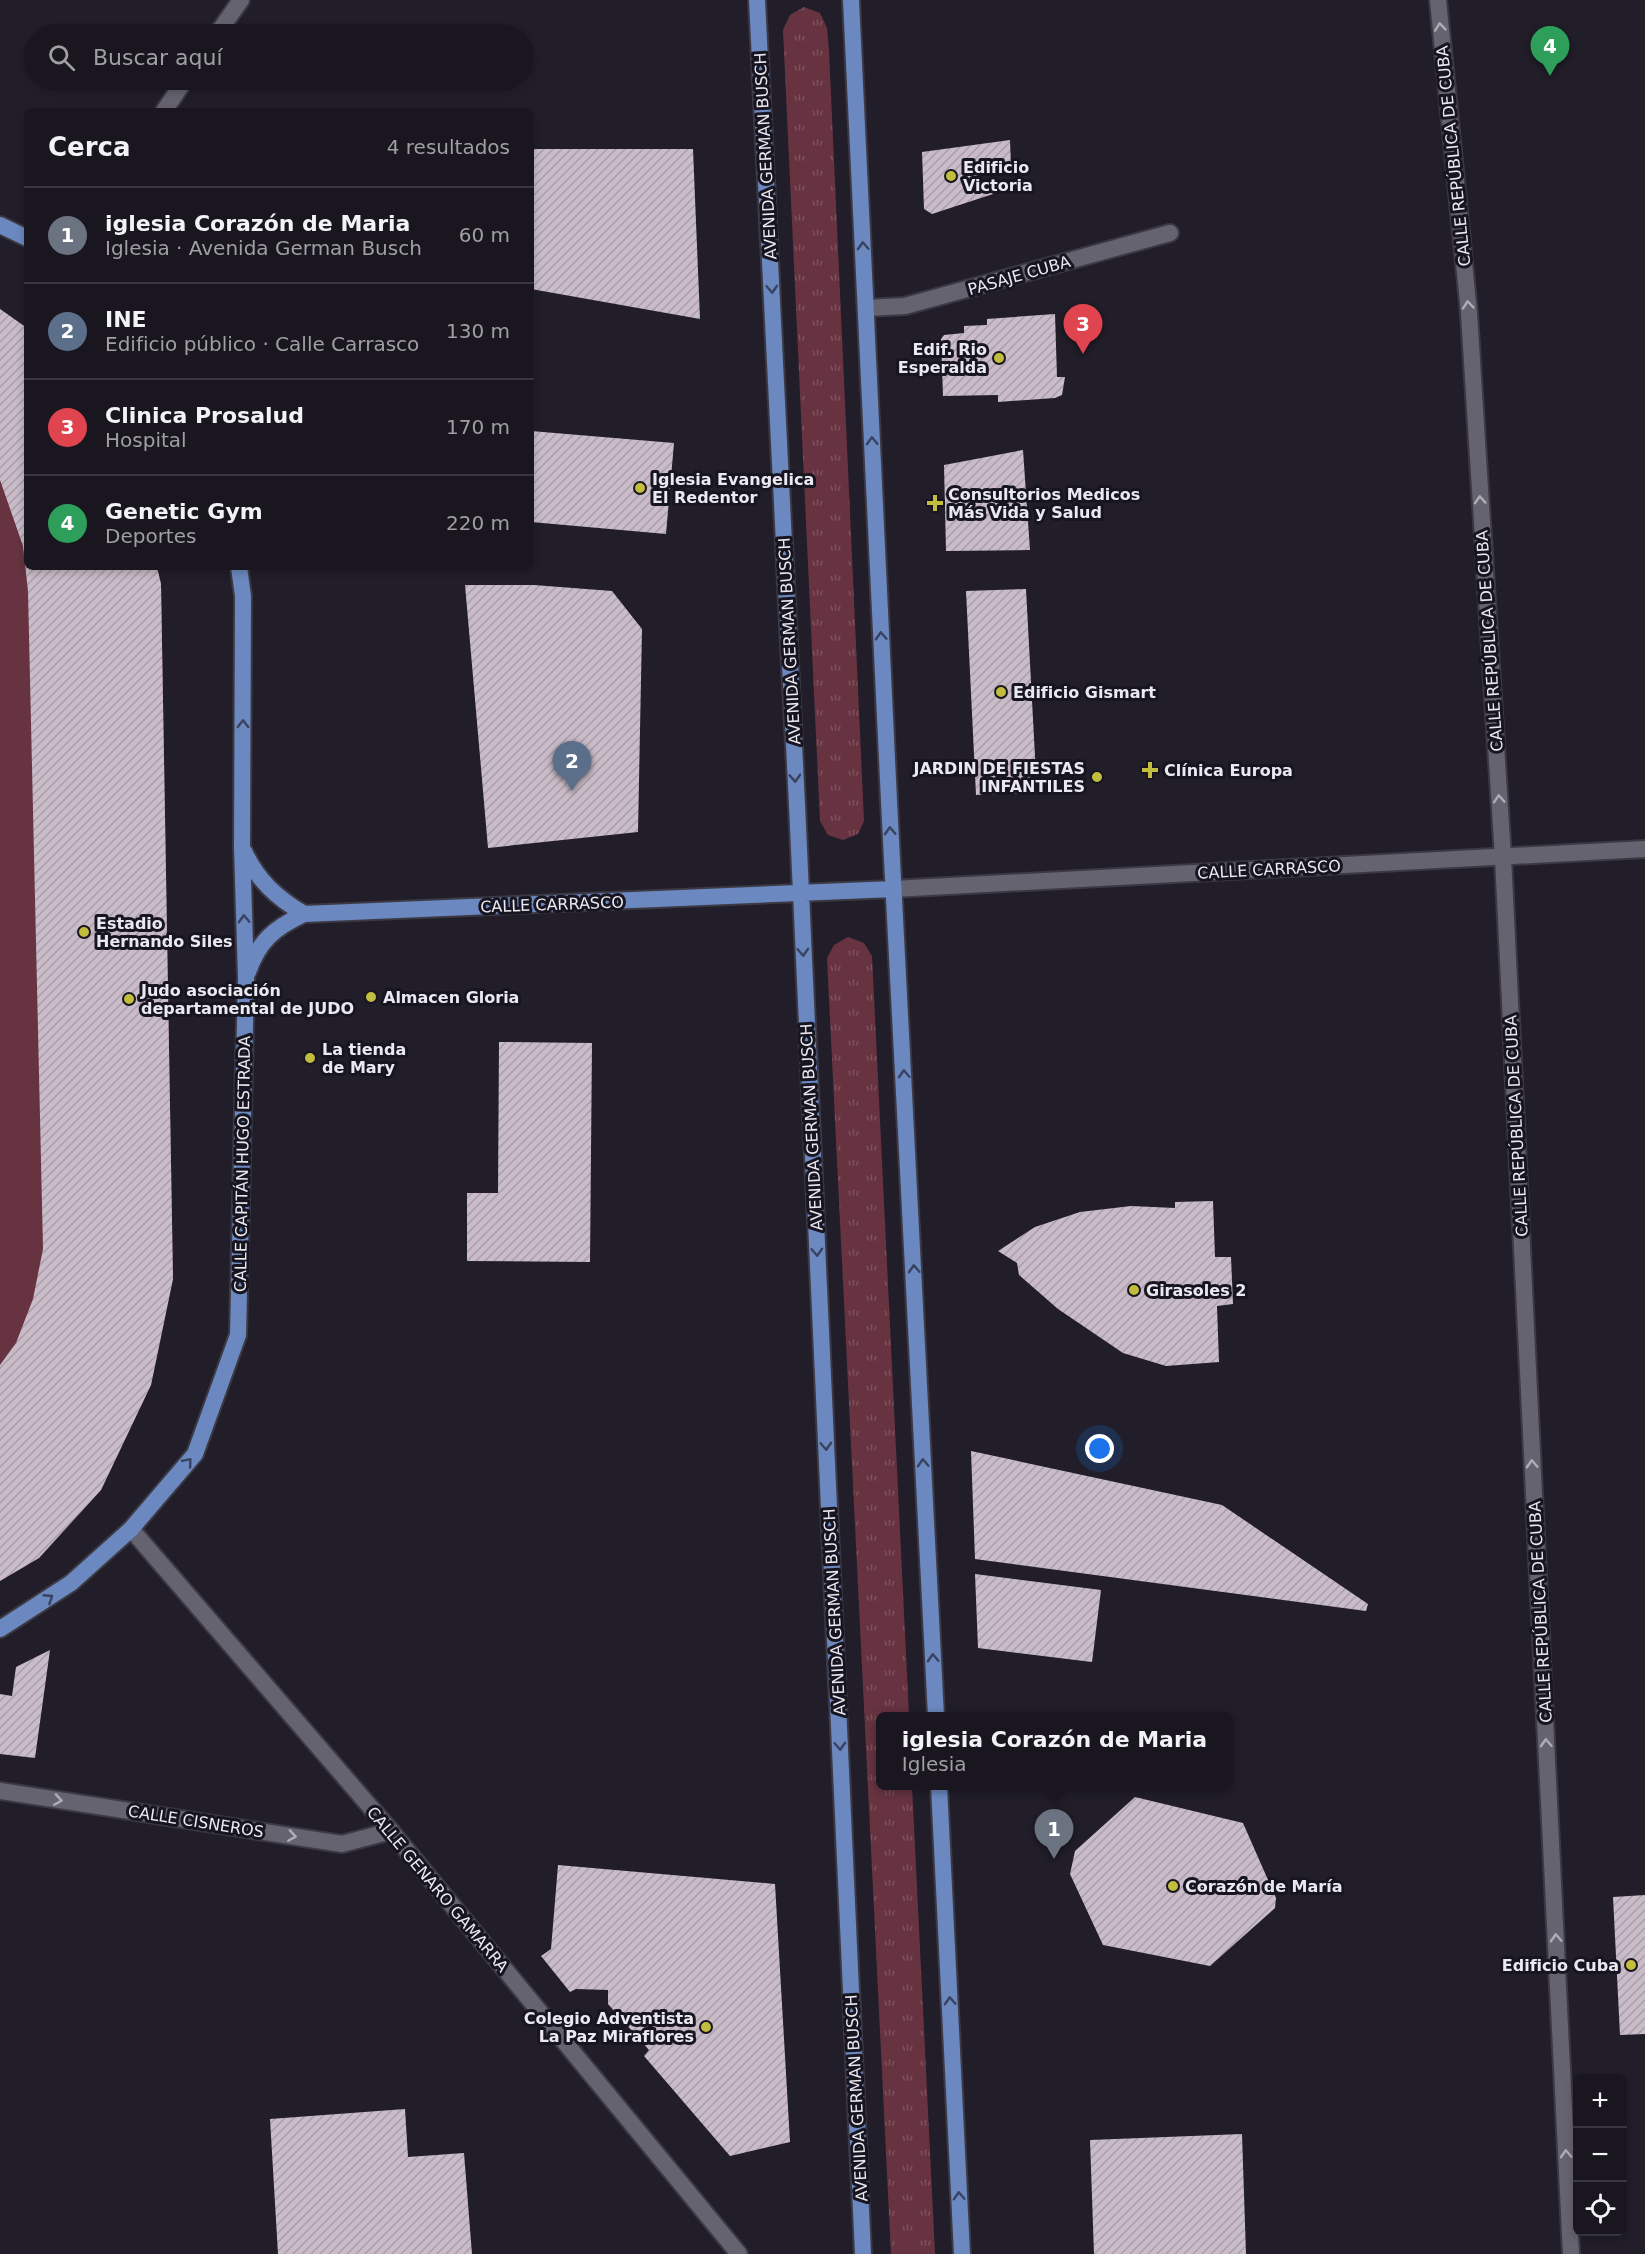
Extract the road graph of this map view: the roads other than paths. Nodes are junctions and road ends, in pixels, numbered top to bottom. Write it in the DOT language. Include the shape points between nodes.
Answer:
graph roads {
  1 [pos="241,0"];
  2 [pos="757,0"];
  3 [pos="851,0"];
  4 [pos="1438,0"];
  5 [pos="224,24"];
  6 [pos="178,90"];
  7 [pos="166,108"];
  8 [pos="0,225"];
  9 [pos="1170,232"];
  10 [pos="24,237"];
  11 [pos="866,308"];
  12 [pos="239,570"];
  13 [pos="242,847"];
  14 [pos="1645,849"];
  15 [pos="1503,857"];
  16 [pos="893,889"];
  17 [pos="800,894"];
  18 [pos="304,914"];
  19 [pos="246,978"];
  20 [pos="131,1528"];
  21 [pos="0,1629"];
  22 [pos="936,1712"];
  23 [pos="939,1790"];
  24 [pos="0,1791"];
  25 [pos="391,1830"];
  26 [pos="739,2254"];
  27 [pos="863,2254"];
  28 [pos="962,2254"];
  29 [pos="1571,2254"];
  1 -- 5 [label="street"];
  2 -- 17 [label="main road, AVENIDA GERMAN BUSCH, one-way"];
  11 -- 3 [label="main road, one-way"];
  15 -- 4 [label="street, CALLE REPÚBLICA DE CUBA, one-way" via="1469,313"];
  6 -- 7 [label="street"];
  8 -- 10 [label="main road"];
  9 -- 11 [label="street, PASAJE CUBA" via="905,306"];
  16 -- 11 [label="main road, one-way"];
  13 -- 12 [label="main road, CALLE CAPITÁN HUGO ESTRADA, one-way" via="243,596"];
  13 -- 18 [label="main road" via="266,886"];
  19 -- 13 [label="main road, CALLE CAPITÁN HUGO ESTRADA, one-way"];
  14 -- 15 [label="street, CALLE CARRASCO"];
  15 -- 16 [label="street, CALLE CARRASCO"];
  29 -- 15 [label="street, CALLE REPÚBLICA DE CUBA, one-way"];
  16 -- 17 [label="main road, CALLE CARRASCO"];
  22 -- 16 [label="main road, one-way"];
  17 -- 18 [label="main road, CALLE CARRASCO"];
  17 -- 27 [label="main road, AVENIDA GERMAN BUSCH, one-way"];
  18 -- 19 [label="main road, CALLE CARRASCO" via="266,938"];
  20 -- 19 [label="main road, CALLE CAPITÁN HUGO ESTRADA, one-way" via="195,1454 238,1335"];
  21 -- 20 [label="main road, CALLE CAPITÁN HUGO ESTRADA, one-way" via="71,1583"];
  20 -- 25 [label="street, CALLE GENARO GAMARRA"];
  28 -- 23 [label="main road, one-way"];
  24 -- 25 [label="street, CALLE CISNEROS, one-way" via="342,1844"];
  25 -- 26 [label="street, CALLE GENARO GAMARRA"];
}
